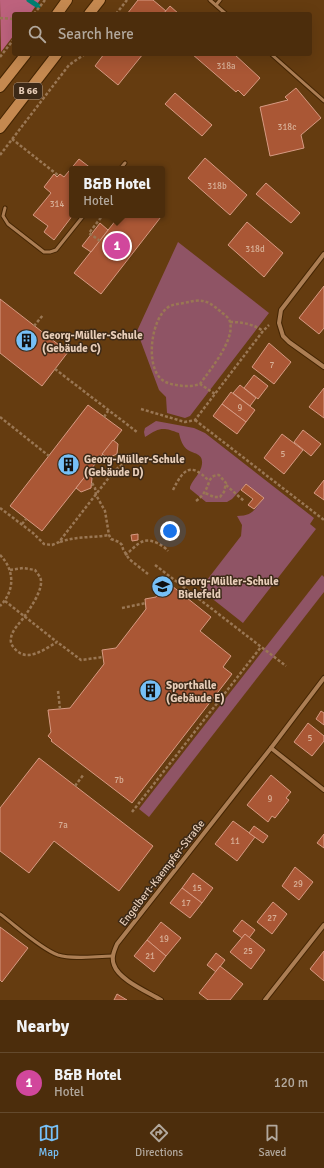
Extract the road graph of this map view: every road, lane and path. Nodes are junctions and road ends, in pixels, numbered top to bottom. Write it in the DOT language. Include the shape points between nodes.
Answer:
graph roads {
  1 [pos="45,0"];
  2 [pos="67,0"];
  3 [pos="100,0"];
  4 [pos="127,0"];
  5 [pos="210,0"];
  6 [pos="220,0"];
  7 [pos="216,5"];
  8 [pos="36,12"];
  9 [pos="58,12"];
  10 [pos="91,12"];
  11 [pos="118,12"];
  12 [pos="224,12"];
  13 [pos="0,18"];
  14 [pos="12,19"];
  15 [pos="12,42"];
  16 [pos="24,56"];
  17 [pos="55,56"];
  18 [pos="82,56"];
  19 [pos="274,56"];
  20 [pos="0,57"];
  21 [pos="0,87"];
  22 [pos="324,101"];
  23 [pos="0,128"];
  24 [pos="12,139"];
  25 [pos="0,155"];
  26 [pos="124,163"];
  27 [pos="122,166"];
  28 [pos="59,176"];
  29 [pos="5,208"];
  30 [pos="82,218"];
  31 [pos="101,218"];
  32 [pos="100,241"];
  33 [pos="324,254"];
  34 [pos="43,315"];
  35 [pos="230,322"];
  36 [pos="279,323"];
  37 [pos="34,326"];
  38 [pos="263,330"];
  39 [pos="324,366"];
  40 [pos="55,370"];
  41 [pos="200,384"];
  42 [pos="215,394"];
  43 [pos="141,409"];
  44 [pos="108,411"];
  45 [pos="0,417"];
  46 [pos="104,417"];
  47 [pos="195,420"];
  48 [pos="137,432"];
  49 [pos="49,456"];
  50 [pos="136,459"];
  51 [pos="209,481"];
  52 [pos="92,483"];
  53 [pos="226,485"];
  54 [pos="172,490"];
  55 [pos="205,493"];
  56 [pos="96,494"];
  57 [pos="196,501"];
  58 [pos="244,501"];
  59 [pos="0,508"];
  60 [pos="26,519"];
  61 [pos="324,520"];
  62 [pos="22,524"];
  63 [pos="109,535"];
  64 [pos="60,542"];
  65 [pos="168,551"];
  66 [pos="0,555"];
  67 [pos="125,555"];
  68 [pos="155,565"];
  69 [pos="10,570"];
  70 [pos="148,574"];
  71 [pos="5,601"];
  72 [pos="146,603"];
  73 [pos="0,606"];
  74 [pos="122,608"];
  75 [pos="25,617"];
  76 [pos="57,642"];
  77 [pos="261,647"];
  78 [pos="103,657"];
  79 [pos="286,666"];
  80 [pos="324,678"];
  81 [pos="58,691"];
  82 [pos="60,709"];
  83 [pos="271,748"];
  84 [pos="84,774"];
  85 [pos="75,786"];
  86 [pos="324,790"];
  87 [pos="132,812"];
  88 [pos="0,914"];
  89 [pos="324,925"];
  90 [pos="113,956"];
  91 [pos="161,1000"];
  92 [pos="265,1000"];
  1 -- 8 [label="path"];
  2 -- 9 [label="main road"];
  3 -- 10 [label="main road"];
  4 -- 11 [label="path"];
  5 -- 7 [label="lane"];
  6 -- 7 [label="lane"];
  7 -- 12 [label="lane"];
  13 -- 14 [label="path"];
  15 -- 20 [label="path"];
  16 -- 21 [label="main road, B 66"];
  17 -- 23 [label="main road, B 66"];
  18 -- 24 [label="path" via="69,65"];
  19 -- 22 [label="lane"];
  24 -- 25 [label="path"];
  24 -- 28 [label="path"];
  26 -- 27 [label="lane"];
  29 -- 30 [label="lane" via="3,216 8,224 44,252 56,250"];
  31 -- 32 [label="path" via="89,233"];
  33 -- 36 [label="street" via="281,310"];
  34 -- 37 [label="path"];
  35 -- 38 [label="path" via="257,326"];
  35 -- 41 [label="path" via="229,336 221,353"];
  35 -- 41 [label="path" via="218,308 202,300 172,305 157,322 151,344 159,377 169,384 180,386"];
  36 -- 38 [label="path"];
  36 -- 39 [label="street" via="283,336 289,342"];
  38 -- 42 [label="path"];
  40 -- 44 [label="path"];
  41 -- 42 [label="path"];
  42 -- 47 [label="path"];
  43 -- 47 [label="path" via="186,422"];
  44 -- 46 [label="path"];
  44 -- 48 [label="path"];
  45 -- 49 [label="path"];
  47 -- 61 [label="path"];
  50 -- 56 [label="path" via="128,461 114,471"];
  51 -- 53 [label="path" via="214,475 219,475"];
  51 -- 54 [label="path" via="204,475 191,470 180,476"];
  51 -- 55 [label="path"];
  52 -- 56 [label="path"];
  53 -- 55 [label="path" via="220,497"];
  53 -- 58 [label="path"];
  55 -- 57 [label="path"];
  56 -- 63 [label="path" via="105,511"];
  56 -- 64 [label="path"];
  59 -- 62 [label="path"];
  60 -- 62 [label="path"];
  62 -- 64 [label="path" via="44,544"];
  63 -- 64 [label="path"];
  63 -- 67 [label="path" via="122,545"];
  65 -- 67 [label="path" via="164,546 144,541"];
  66 -- 69 [label="path"];
  67 -- 70 [label="path"];
  68 -- 77 [label="path"];
  69 -- 71 [label="path" via="12,581"];
  69 -- 75 [label="path" via="35,570 41,580 41,588"];
  71 -- 73 [label="path"];
  71 -- 75 [label="path"];
  72 -- 74 [label="path"];
  75 -- 76 [label="path"];
  75 -- 76 [label="path" via="15,628 11,638 16,651 31,655"];
  76 -- 78 [label="path" via="81,660"];
  77 -- 79 [label="path"];
  77 -- 87 [label="path"];
  80 -- 83 [label="street, Engelbert-Kaempfer-Straße"];
  81 -- 82 [label="path"];
  83 -- 86 [label="street"];
  83 -- 90 [label="street, Engelbert-Kaempfer-Straße" via="117,944"];
  84 -- 85 [label="path"];
  88 -- 90 [label="lane" via="44,948 58,955"];
  89 -- 92 [label="street"];
  90 -- 91 [label="street" via="114,965 120,975"];
}
